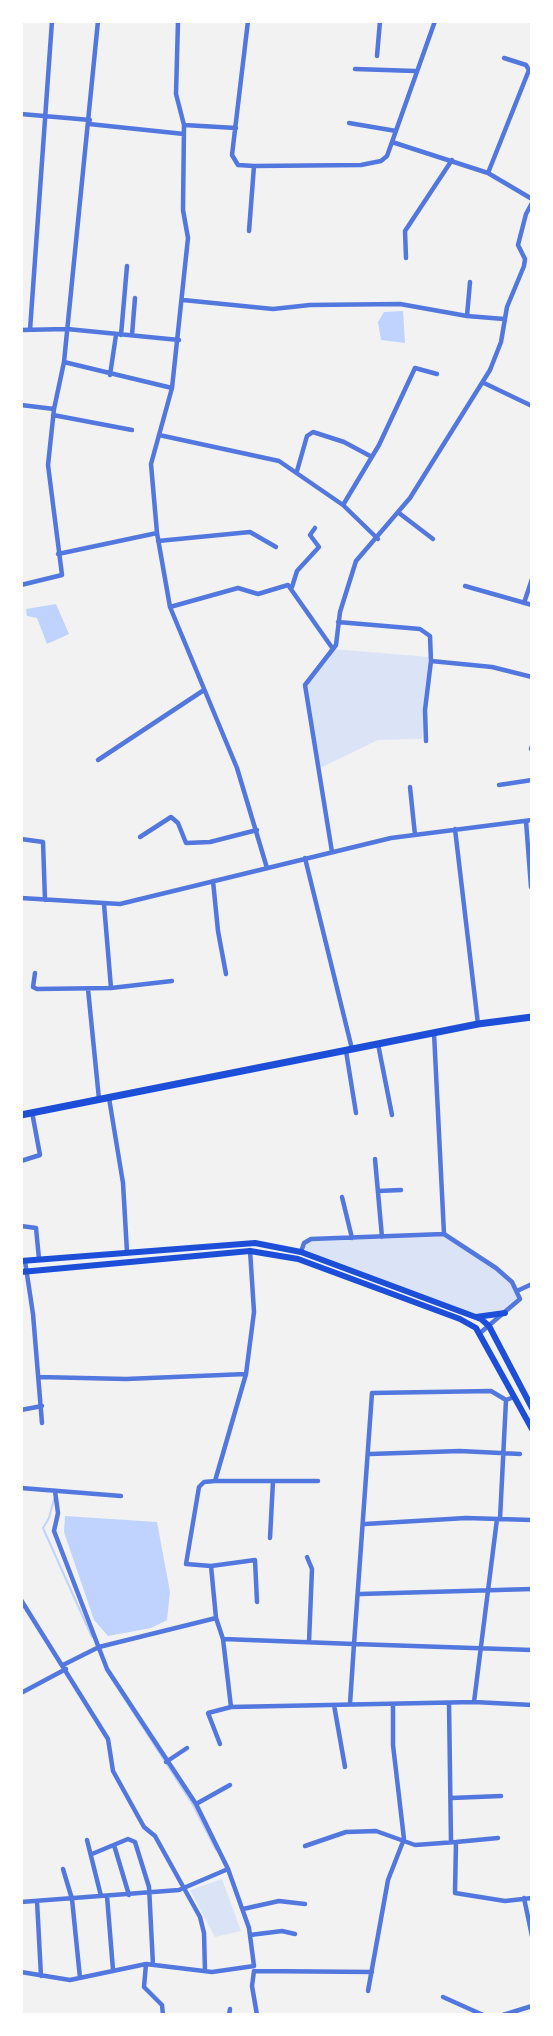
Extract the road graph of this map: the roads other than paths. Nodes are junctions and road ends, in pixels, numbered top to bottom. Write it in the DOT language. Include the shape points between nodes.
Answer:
graph roads {
  1 [pos="52,21"];
  2 [pos="98,21"];
  3 [pos="178,21"];
  4 [pos="248,21"];
  5 [pos="380,21"];
  6 [pos="435,21"];
  7 [pos="377,56"];
  8 [pos="504,58"];
  9 [pos="355,69"];
  10 [pos="415,71"];
  11 [pos="21,114"];
  12 [pos="47,115"];
  13 [pos="90,122"];
  14 [pos="349,123"];
  15 [pos="184,125"];
  16 [pos="236,128"];
  17 [pos="396,131"];
  18 [pos="184,134"];
  19 [pos="392,142"];
  20 [pos="452,160"];
  21 [pos="254,166"];
  22 [pos="488,173"];
  23 [pos="532,201"];
  24 [pos="249,232"];
  25 [pos="406,258"];
  26 [pos="127,266"];
  27 [pos="470,282"];
  28 [pos="135,299"];
  29 [pos="183,300"];
  30 [pos="467,316"];
  31 [pos="504,318"];
  32 [pos="67,329"];
  33 [pos="21,330"];
  34 [pos="30,330"];
  35 [pos="119,335"];
  36 [pos="132,335"];
  37 [pos="179,340"];
  38 [pos="64,362"];
  39 [pos="438,374"];
  40 [pos="110,375"];
  41 [pos="484,383"];
  42 [pos="172,388"];
  43 [pos="21,405"];
  44 [pos="532,407"];
  45 [pos="54,412"];
  46 [pos="132,430"];
  47 [pos="159,435"];
  48 [pos="372,457"];
  49 [pos="297,471"];
  50 [pos="343,505"];
  51 [pos="399,513"];
  52 [pos="315,528"];
  53 [pos="157,533"];
  54 [pos="378,539"];
  55 [pos="433,539"];
  56 [pos="158,541"];
  57 [pos="276,547"];
  58 [pos="58,554"];
  59 [pos="532,579"];
  60 [pos="21,585"];
  61 [pos="466,586"];
  62 [pos="292,587"];
  63 [pos="524,603"];
  64 [pos="532,605"];
  65 [pos="170,607"];
  66 [pos="338,622"];
  67 [pos="332,649"];
  68 [pos="431,662"];
  69 [pos="532,677"];
  70 [pos="204,690"];
  71 [pos="426,741"];
  72 [pos="98,760"];
  73 [pos="532,780"];
  74 [pos="499,785"];
  75 [pos="410,787"];
  76 [pos="529,820"];
  77 [pos="455,829"];
  78 [pos="257,830"];
  79 [pos="415,835"];
  80 [pos="140,836"];
  81 [pos="21,839"];
  82 [pos="332,852"];
  83 [pos="305,859"];
  84 [pos="267,867"];
  85 [pos="214,881"];
  86 [pos="531,887"];
  87 [pos="21,898"];
  88 [pos="45,900"];
  89 [pos="104,904"];
  90 [pos="35,973"];
  91 [pos="226,974"];
  92 [pos="172,981"];
  93 [pos="111,988"];
  94 [pos="88,989"];
  95 [pos="532,1017"];
  96 [pos="478,1024"];
  97 [pos="434,1033"];
  98 [pos="379,1044"];
  99 [pos="349,1050"];
  100 [pos="109,1098"];
  101 [pos="99,1099"];
  102 [pos="32,1112"];
  103 [pos="356,1113"];
  104 [pos="21,1115"];
  105 [pos="392,1115"];
  106 [pos="375,1159"];
  107 [pos="21,1161"];
  108 [pos="378,1191"];
  109 [pos="401,1191"];
  110 [pos="342,1197"];
  111 [pos="21,1226"];
  112 [pos="444,1234"];
  113 [pos="382,1237"];
  114 [pos="352,1238"];
  115 [pos="250,1247"];
  116 [pos="281,1250"];
  117 [pos="127,1252"];
  118 [pos="301,1252"];
  119 [pos="155,1254"];
  120 [pos="39,1259"];
  121 [pos="23,1261"];
  122 [pos="24,1271"];
  123 [pos="532,1284"];
  124 [pos="517,1291"];
  125 [pos="505,1313"];
  126 [pos="477,1317"];
  127 [pos="470,1324"];
  128 [pos="489,1326"];
  129 [pos="480,1333"];
  130 [pos="246,1374"];
  131 [pos="39,1377"];
  132 [pos="522,1388"];
  133 [pos="514,1395"];
  134 [pos="506,1399"];
  135 [pos="41,1406"];
  136 [pos="532,1408"];
  137 [pos="21,1410"];
  138 [pos="42,1423"];
  139 [pos="532,1429"];
  140 [pos="370,1454"];
  141 [pos="504,1454"];
  142 [pos="520,1454"];
  143 [pos="273,1480"];
  144 [pos="215,1481"];
  145 [pos="318,1481"];
  146 [pos="21,1488"];
  147 [pos="55,1491"];
  148 [pos="121,1496"];
  149 [pos="498,1519"];
  150 [pos="532,1520"];
  151 [pos="365,1524"];
  152 [pos="270,1538"];
  153 [pos="307,1557"];
  154 [pos="211,1566"];
  155 [pos="532,1589"];
  156 [pos="488,1592"];
  157 [pos="360,1594"];
  158 [pos="21,1600"];
  159 [pos="257,1602"];
  160 [pos="216,1618"];
  161 [pos="223,1639"];
  162 [pos="309,1642"];
  163 [pos="354,1644"];
  164 [pos="99,1647"];
  165 [pos="479,1648"];
  166 [pos="532,1650"];
  167 [pos="64,1667"];
  168 [pos="21,1693"];
  169 [pos="474,1702"];
  170 [pos="449,1703"];
  171 [pos="350,1704"];
  172 [pos="393,1704"];
  173 [pos="334,1705"];
  174 [pos="532,1705"];
  175 [pos="231,1707"];
  176 [pos="220,1744"];
  177 [pos="187,1748"];
  178 [pos="166,1762"];
  179 [pos="345,1768"];
  180 [pos="230,1785"];
  181 [pos="501,1796"];
  182 [pos="451,1798"];
  183 [pos="195,1804"];
  184 [pos="498,1838"];
  185 [pos="404,1839"];
  186 [pos="87,1840"];
  187 [pos="454,1844"];
  188 [pos="114,1845"];
  189 [pos="304,1846"];
  190 [pos="92,1854"];
  191 [pos="63,1869"];
  192 [pos="228,1869"];
  193 [pos="184,1889"];
  194 [pos="149,1894"];
  195 [pos="129,1895"];
  196 [pos="104,1896"];
  197 [pos="524,1898"];
  198 [pos="532,1898"];
  199 [pos="72,1899"];
  200 [pos="37,1901"];
  201 [pos="21,1902"];
  202 [pos="305,1904"];
  203 [pos="243,1909"];
  204 [pos="295,1934"];
  205 [pos="250,1935"];
  206 [pos="532,1936"];
  207 [pos="150,1964"];
  208 [pos="254,1969"];
  209 [pos="113,1970"];
  210 [pos="205,1971"];
  211 [pos="21,1972"];
  212 [pos="372,1972"];
  213 [pos="41,1976"];
  214 [pos="80,1978"];
  215 [pos="368,1992"];
  216 [pos="443,1997"];
  217 [pos="532,2006"];
  218 [pos="163,2015"];
  219 [pos="257,2015"];
  220 [pos="483,2015"];
  221 [pos="503,2015"];
  1 -- 12 [label="street"];
  2 -- 13 [label="street"];
  3 -- 15 [label="street" via="176,94"];
  4 -- 16 [label="street"];
  5 -- 7 [label="street"];
  6 -- 10 [label="street"];
  8 -- 22 [label="street" via="529,70"];
  9 -- 10 [label="street"];
  10 -- 17 [label="street"];
  11 -- 12 [label="street"];
  12 -- 13 [label="street"];
  12 -- 34 [label="street"];
  13 -- 18 [label="street"];
  13 -- 32 [label="street"];
  14 -- 17 [label="street"];
  15 -- 16 [label="street"];
  15 -- 18 [label="street"];
  16 -- 21 [label="street" via="232,155 238,165"];
  17 -- 19 [label="street"];
  18 -- 29 [label="street" via="183,210 188,238"];
  19 -- 20 [label="street"];
  19 -- 21 [label="street" via="387,156 372,164"];
  20 -- 22 [label="street"];
  20 -- 25 [label="street" via="405,232"];
  21 -- 24 [label="street"];
  22 -- 23 [label="street"];
  23 -- 31 [label="street" via="518,245 524,267"];
  26 -- 35 [label="street"];
  27 -- 30 [label="street"];
  28 -- 36 [label="street"];
  29 -- 30 [label="street" via="273,309 400,304"];
  29 -- 37 [label="street"];
  30 -- 31 [label="street"];
  31 -- 41 [label="street" via="501,342"];
  32 -- 34 [label="street"];
  32 -- 35 [label="street"];
  32 -- 38 [label="street"];
  33 -- 34 [label="street"];
  35 -- 36 [label="street"];
  35 -- 40 [label="street"];
  36 -- 37 [label="street"];
  37 -- 42 [label="street"];
  38 -- 40 [label="street"];
  38 -- 45 [label="street"];
  39 -- 48 [label="street" via="415,368"];
  40 -- 42 [label="street"];
  41 -- 44 [label="street"];
  41 -- 51 [label="street"];
  42 -- 47 [label="street"];
  43 -- 45 [label="street"];
  45 -- 46 [label="street"];
  45 -- 58 [label="street" via="48,465"];
  47 -- 49 [label="street" via="272,457"];
  47 -- 53 [label="street" via="150,477"];
  48 -- 49 [label="street" via="313,432 307,436"];
  48 -- 50 [label="street"];
  49 -- 50 [label="street"];
  50 -- 54 [label="street"];
  51 -- 54 [label="street"];
  51 -- 55 [label="street"];
  52 -- 62 [label="street" via="310,535 319,547 297,571"];
  53 -- 56 [label="street"];
  53 -- 58 [label="street"];
  54 -- 66 [label="street" via="356,561"];
  56 -- 57 [label="street" via="250,532"];
  56 -- 65 [label="street"];
  58 -- 60 [label="street" via="62,575"];
  59 -- 63 [label="street"];
  61 -- 63 [label="street"];
  62 -- 65 [label="street" via="283,585 258,594 238,589"];
  62 -- 67 [label="street"];
  63 -- 64 [label="street"];
  65 -- 70 [label="street"];
  66 -- 67 [label="street"];
  66 -- 68 [label="street" via="420,629 430,636"];
  67 -- 82 [label="street" via="305,685"];
  68 -- 69 [label="street" via="492,667"];
  68 -- 71 [label="street"];
  70 -- 72 [label="street"];
  70 -- 78 [label="street"];
  73 -- 74 [label="street"];
  75 -- 79 [label="street"];
  76 -- 77 [label="street"];
  76 -- 86 [label="street"];
  77 -- 79 [label="street"];
  77 -- 96 [label="street"];
  78 -- 80 [label="street" via="186,843 171,817"];
  78 -- 84 [label="street"];
  79 -- 82 [label="street"];
  81 -- 88 [label="street" via="43,842"];
  82 -- 83 [label="street"];
  83 -- 84 [label="street"];
  83 -- 99 [label="street"];
  84 -- 85 [label="street"];
  85 -- 89 [label="street"];
  85 -- 91 [label="street"];
  87 -- 88 [label="street"];
  88 -- 89 [label="street"];
  89 -- 93 [label="street"];
  90 -- 94 [label="street" via="34,989"];
  92 -- 93 [label="street"];
  93 -- 94 [label="street"];
  94 -- 101 [label="street"];
  95 -- 96 [label="main road"];
  96 -- 97 [label="main road"];
  97 -- 98 [label="main road"];
  97 -- 112 [label="street"];
  98 -- 99 [label="main road"];
  98 -- 105 [label="street"];
  99 -- 100 [label="main road"];
  99 -- 103 [label="street"];
  100 -- 101 [label="main road"];
  100 -- 117 [label="street" via="124,1183"];
  101 -- 102 [label="main road"];
  102 -- 104 [label="main road"];
  102 -- 107 [label="street" via="40,1155"];
  106 -- 108 [label="street"];
  108 -- 109 [label="street"];
  108 -- 113 [label="street"];
  110 -- 114 [label="street"];
  111 -- 120 [label="street" via="36,1228"];
  112 -- 113 [label="street"];
  112 -- 124 [label="street" via="496,1268"];
  113 -- 114 [label="street"];
  114 -- 118 [label="street" via="311,1238"];
  115 -- 116 [label="main road"];
  115 -- 119 [label="main road"];
  115 -- 130 [label="street" via="254,1312"];
  116 -- 118 [label="main road"];
  116 -- 127 [label="main road"];
  117 -- 119 [label="main road"];
  117 -- 120 [label="main road"];
  118 -- 126 [label="main road"];
  119 -- 122 [label="main road"];
  120 -- 121 [label="main road"];
  121 -- 122 [label="street"];
  122 -- 131 [label="street"];
  123 -- 124 [label="street"];
  124 -- 125 [label="street" via="520,1299"];
  125 -- 126 [label="main road"];
  125 -- 128 [label="street"];
  126 -- 127 [label="main road"];
  126 -- 128 [label="main road"];
  127 -- 129 [label="main road"];
  128 -- 129 [label="street"];
  128 -- 132 [label="main road"];
  129 -- 133 [label="main road"];
  130 -- 131 [label="street"];
  130 -- 144 [label="street"];
  131 -- 135 [label="street"];
  132 -- 133 [label="main road"];
  132 -- 136 [label="main road"];
  133 -- 134 [label="street"];
  133 -- 139 [label="main road"];
  134 -- 140 [label="street" via="491,1391 372,1393"];
  134 -- 141 [label="street"];
  135 -- 137 [label="street"];
  135 -- 138 [label="street"];
  140 -- 141 [label="street"];
  140 -- 151 [label="street"];
  141 -- 142 [label="street"];
  141 -- 149 [label="street"];
  143 -- 144 [label="street"];
  143 -- 145 [label="street"];
  143 -- 152 [label="street"];
  144 -- 154 [label="street" via="199,1488 186,1564"];
  146 -- 147 [label="street"];
  147 -- 148 [label="street"];
  147 -- 164 [label="street" via="58,1513 54,1531"];
  149 -- 150 [label="street"];
  149 -- 151 [label="street"];
  149 -- 156 [label="street"];
  151 -- 157 [label="street"];
  153 -- 162 [label="street" via="312,1569"];
  154 -- 159 [label="street" via="255,1560"];
  154 -- 160 [label="street"];
  155 -- 156 [label="street"];
  156 -- 157 [label="street"];
  156 -- 165 [label="street"];
  157 -- 163 [label="street"];
  158 -- 167 [label="street"];
  160 -- 161 [label="street"];
  160 -- 164 [label="street"];
  161 -- 162 [label="street"];
  161 -- 175 [label="street"];
  162 -- 163 [label="street"];
  163 -- 165 [label="street"];
  163 -- 171 [label="street"];
  164 -- 167 [label="street"];
  164 -- 178 [label="street" via="110,1676"];
  165 -- 166 [label="street"];
  165 -- 169 [label="street"];
  167 -- 168 [label="street"];
  167 -- 193 [label="street" via="108,1739 113,1770"];
  169 -- 170 [label="street"];
  169 -- 174 [label="street"];
  170 -- 172 [label="street"];
  170 -- 182 [label="street"];
  171 -- 172 [label="street"];
  171 -- 173 [label="street"];
  172 -- 185 [label="street"];
  173 -- 175 [label="street"];
  173 -- 179 [label="street"];
  175 -- 176 [label="street" via="208,1713"];
  177 -- 178 [label="street"];
  178 -- 183 [label="street"];
  180 -- 183 [label="street"];
  181 -- 182 [label="street"];
  182 -- 187 [label="street"];
  183 -- 192 [label="street"];
  184 -- 187 [label="street"];
  185 -- 187 [label="street" via="415,1845"];
  185 -- 189 [label="street" via="376,1831 346,1832"];
  185 -- 212 [label="street" via="387,1880"];
  186 -- 190 [label="street"];
  187 -- 197 [label="street" via="455,1893 505,1901"];
  188 -- 190 [label="street"];
  188 -- 194 [label="street" via="128,1839 135,1842"];
  188 -- 195 [label="street"];
  190 -- 196 [label="street"];
  191 -- 199 [label="street"];
  192 -- 193 [label="street"];
  192 -- 203 [label="street"];
  193 -- 194 [label="street"];
  193 -- 210 [label="street" via="202,1924"];
  194 -- 195 [label="street"];
  194 -- 207 [label="street"];
  195 -- 196 [label="street"];
  196 -- 199 [label="street"];
  196 -- 209 [label="street"];
  197 -- 198 [label="street"];
  197 -- 206 [label="street"];
  199 -- 200 [label="street"];
  199 -- 214 [label="street"];
  200 -- 201 [label="street"];
  200 -- 213 [label="street"];
  202 -- 203 [label="street" via="285,1901"];
  203 -- 205 [label="street"];
  204 -- 205 [label="street"];
  205 -- 208 [label="street"];
  207 -- 209 [label="street"];
  207 -- 210 [label="street"];
  207 -- 218 [label="street" via="144,1987 162,2005"];
  208 -- 210 [label="street"];
  208 -- 212 [label="street"];
  208 -- 219 [label="street"];
  209 -- 214 [label="street"];
  211 -- 213 [label="street"];
  212 -- 215 [label="street"];
  213 -- 214 [label="street"];
  216 -- 220 [label="street"];
  217 -- 221 [label="street"];
}
